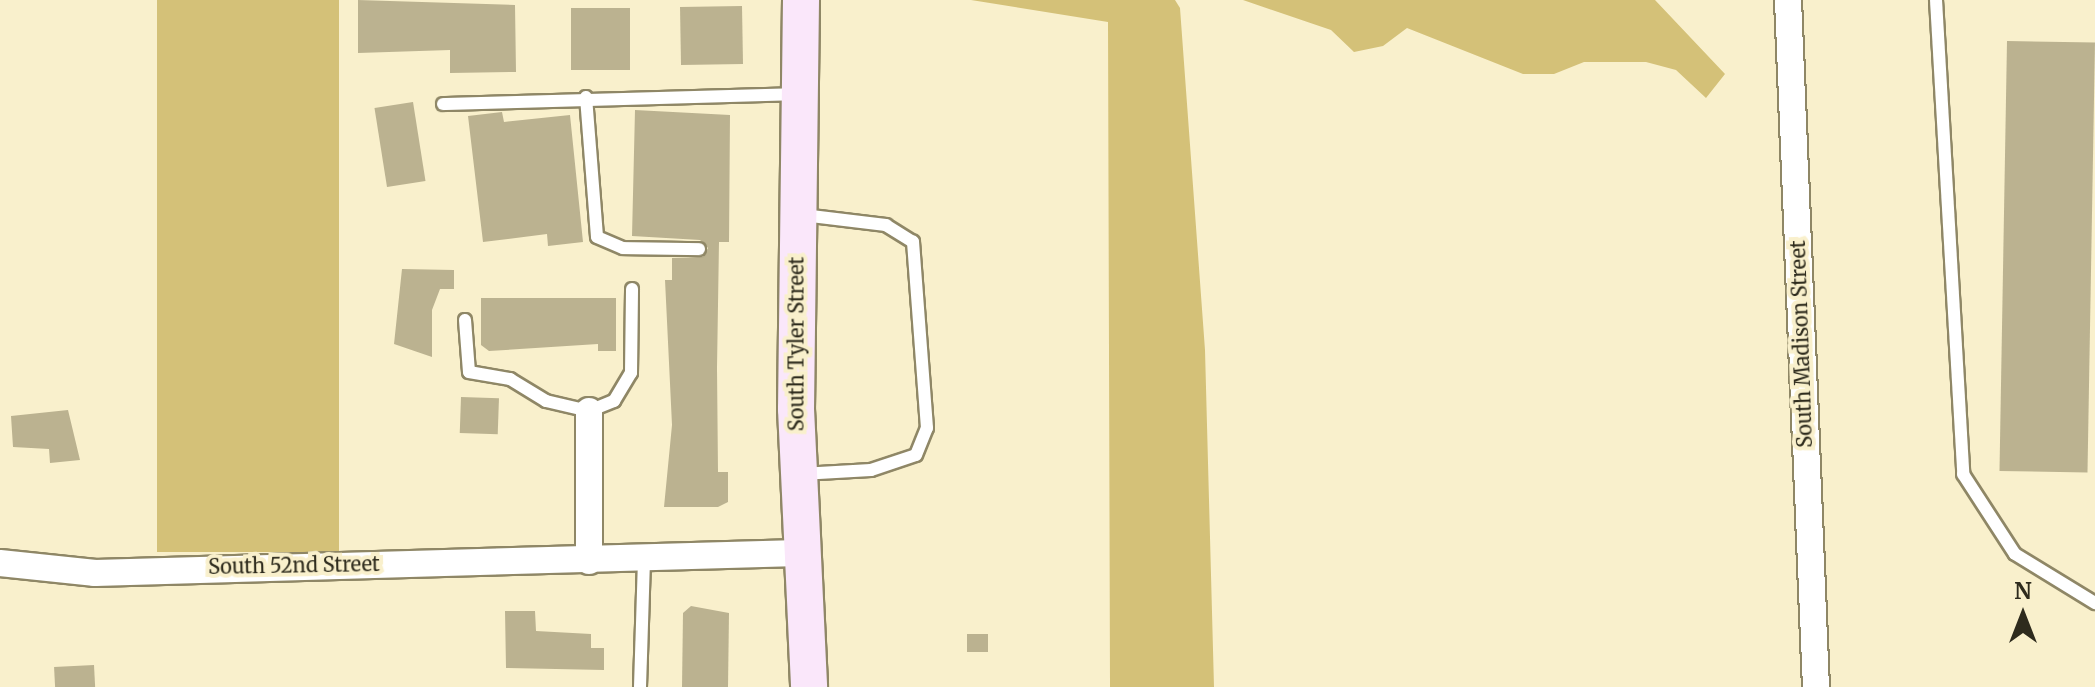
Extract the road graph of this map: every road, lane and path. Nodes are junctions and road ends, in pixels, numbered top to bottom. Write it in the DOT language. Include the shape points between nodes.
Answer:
graph roads {
  1 [pos="801,0"];
  2 [pos="1788,0"];
  3 [pos="1936,0"];
  4 [pos="799,94"];
  5 [pos="586,97"];
  6 [pos="443,104"];
  7 [pos="795,215"];
  8 [pos="699,249"];
  9 [pos="632,289"];
  10 [pos="465,320"];
  11 [pos="589,411"];
  12 [pos="797,474"];
  13 [pos="799,553"];
  14 [pos="589,561"];
  15 [pos="644,561"];
  16 [pos="0,563"];
  17 [pos="2095,603"];
  18 [pos="640,687"];
  19 [pos="809,687"];
  20 [pos="1816,687"];
  1 -- 4 [label="main road, South Tyler Street"];
  2 -- 20 [label="street, South Madison Street"];
  3 -- 17 [label="lane" via="1963,474 2015,554"];
  4 -- 5 [label="lane"];
  4 -- 7 [label="main road, South Tyler Street"];
  5 -- 6 [label="lane"];
  5 -- 8 [label="lane" via="597,237 623,248"];
  7 -- 12 [label="main road, South Tyler Street"];
  7 -- 12 [label="lane" via="886,225 913,242 927,428 916,455 871,470"];
  9 -- 11 [label="lane" via="631,373 614,401"];
  10 -- 11 [label="lane" via="469,372 510,379 546,401"];
  11 -- 14 [label="street"];
  12 -- 13 [label="main road, South Tyler Street"];
  13 -- 15 [label="street, South 52nd Street"];
  13 -- 19 [label="main road, South Tyler Street"];
  14 -- 15 [label="street, South 52nd Street"];
  14 -- 16 [label="street, South 52nd Street" via="303,562 95,573"];
  15 -- 18 [label="lane"];
}
